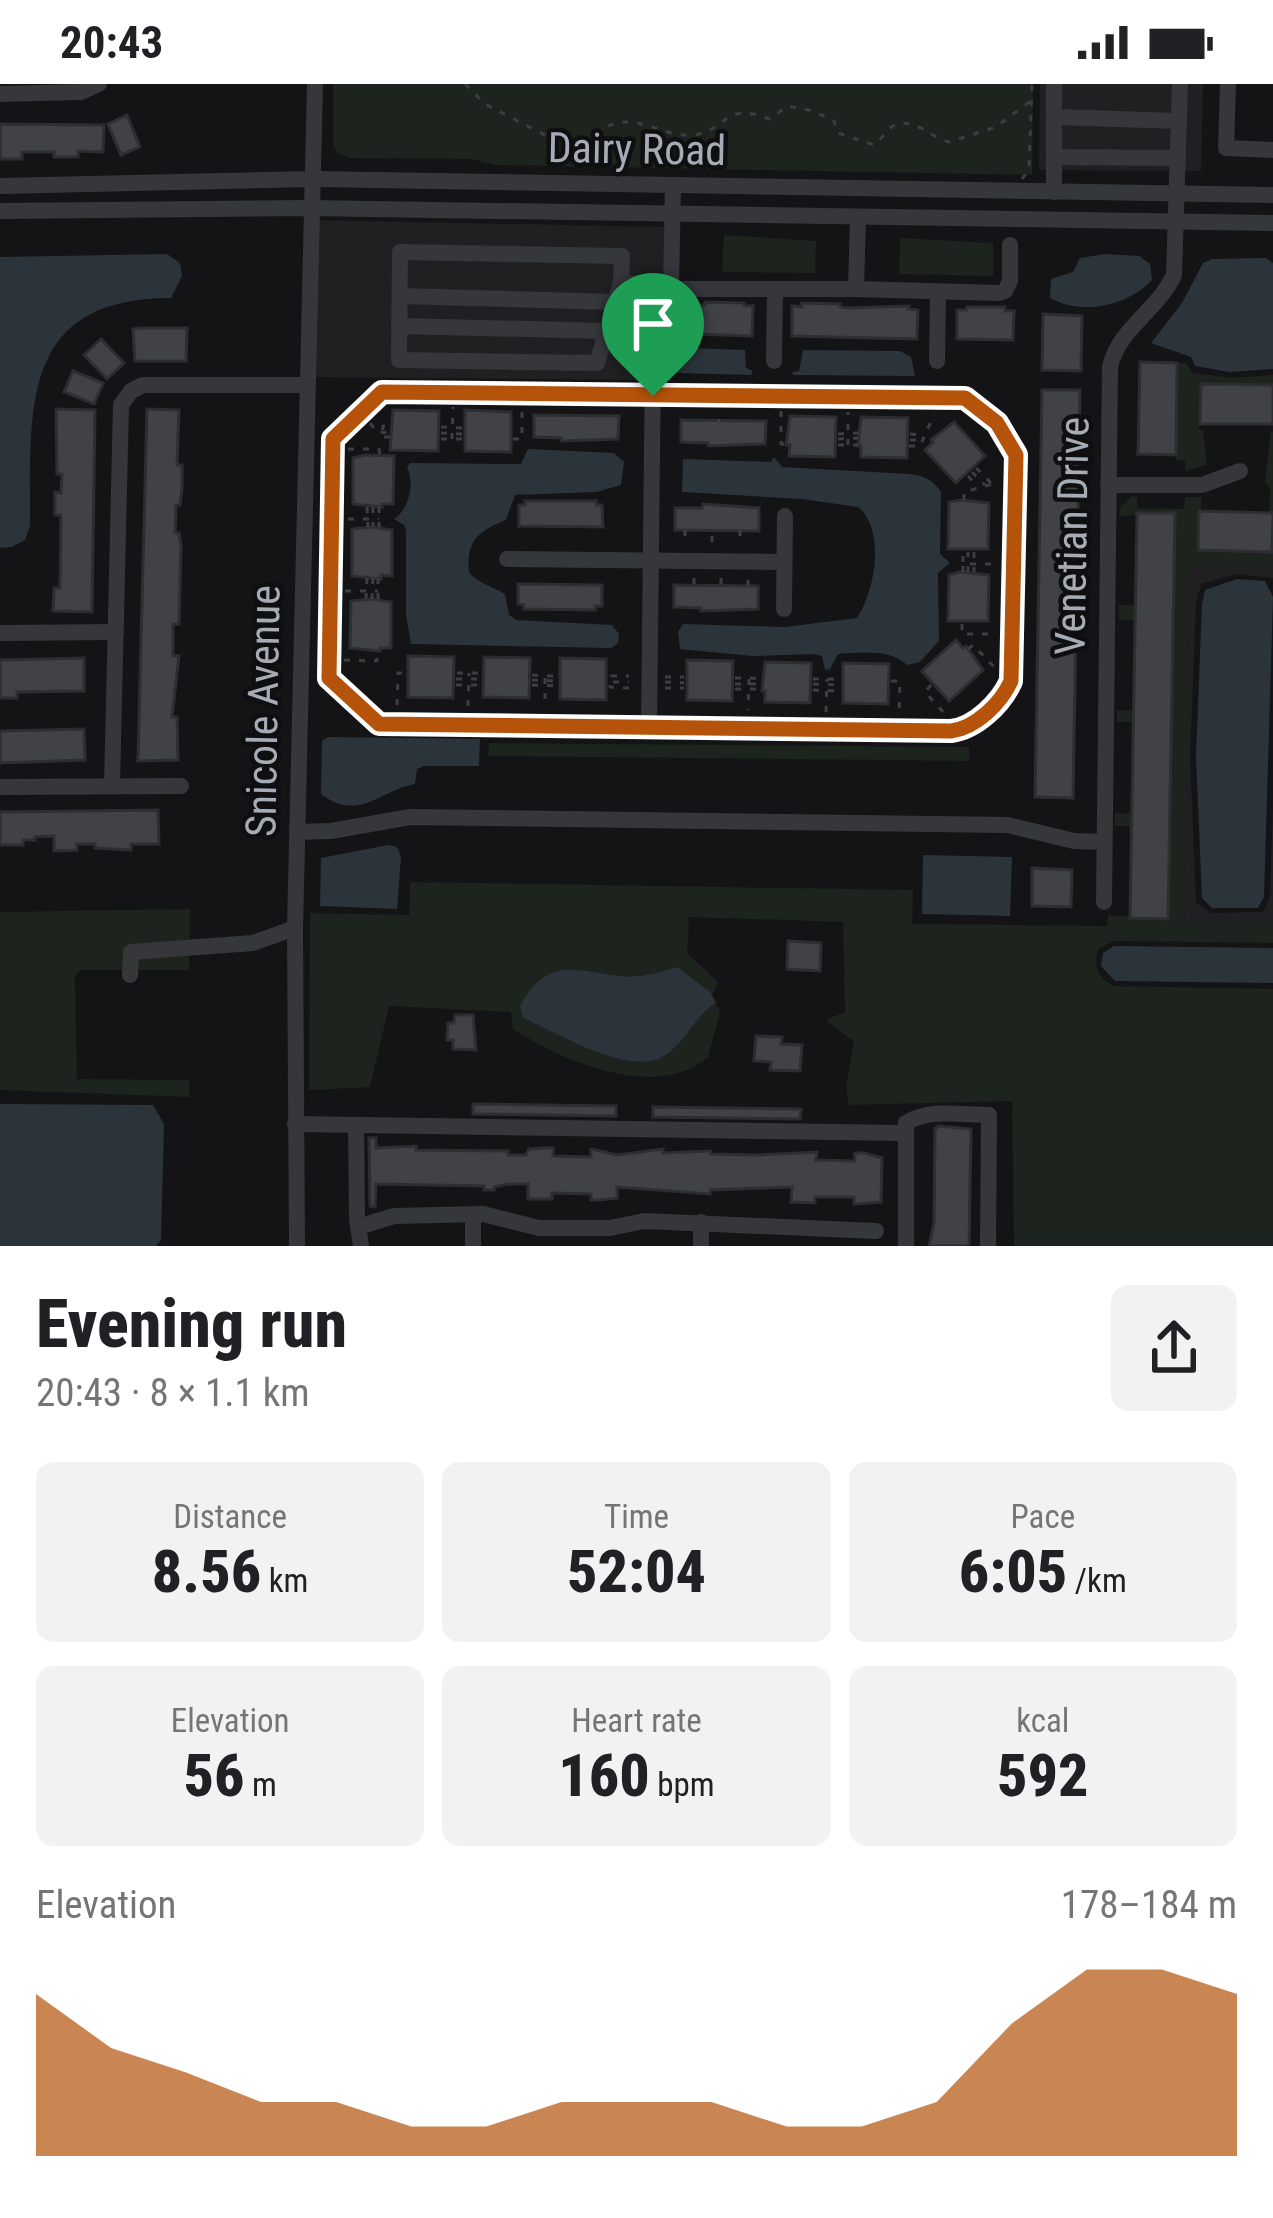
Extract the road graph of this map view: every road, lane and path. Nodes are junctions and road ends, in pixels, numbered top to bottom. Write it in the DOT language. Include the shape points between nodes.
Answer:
graph roads {
  1 [pos="98,84"];
  2 [pos="315,84"];
  3 [pos="465,84"];
  4 [pos="1032,84"];
  5 [pos="1054,84"];
  6 [pos="1180,84"];
  7 [pos="1228,84"];
  8 [pos="0,94"];
  9 [pos="1032,100"];
  10 [pos="1054,117"];
  11 [pos="1179,121"];
  12 [pos="1273,150"];
  13 [pos="1054,158"];
  14 [pos="1178,158"];
  15 [pos="315,179"];
  16 [pos="1022,180"];
  17 [pos="673,185"];
  18 [pos="0,186"];
  19 [pos="1054,192"];
  20 [pos="1177,194"];
  21 [pos="1273,195"];
  22 [pos="309,208"];
  23 [pos="0,211"];
  24 [pos="674,214"];
  25 [pos="858,217"];
  26 [pos="1177,222"];
  27 [pos="1273,223"];
  28 [pos="1010,245"];
  29 [pos="621,282"];
  30 [pos="671,289"];
  31 [pos="775,289"];
  32 [pos="856,289"];
  33 [pos="938,292"];
  34 [pos="400,296"];
  35 [pos="615,302"];
  36 [pos="399,326"];
  37 [pos="607,331"];
  38 [pos="937,361"];
  39 [pos="774,362"];
  40 [pos="306,385"];
  41 [pos="653,396"];
  42 [pos="453,407"];
  43 [pos="522,407"];
  44 [pos="719,411"];
  45 [pos="781,411"];
  46 [pos="848,412"];
  47 [pos="934,413"];
  48 [pos="368,422"];
  49 [pos="719,425"];
  50 [pos="522,431"];
  51 [pos="927,431"];
  52 [pos="390,432"];
  53 [pos="452,433"];
  54 [pos="784,438"];
  55 [pos="848,439"];
  56 [pos="348,449"];
  57 [pos="373,453"];
  58 [pos="1240,471"];
  59 [pos="1108,484"];
  60 [pos="983,487"];
  61 [pos="785,516"];
  62 [pos="347,519"];
  63 [pos="373,519"];
  64 [pos="712,526"];
  65 [pos="685,530"];
  66 [pos="740,530"];
  67 [pos="685,541"];
  68 [pos="712,542"];
  69 [pos="740,542"];
  70 [pos="506,559"];
  71 [pos="651,560"];
  72 [pos="784,562"];
  73 [pos="968,564"];
  74 [pos="995,564"];
  75 [pos="694,578"];
  76 [pos="721,578"];
  77 [pos="748,579"];
  78 [pos="694,586"];
  79 [pos="748,586"];
  80 [pos="721,590"];
  81 [pos="345,591"];
  82 [pos="372,591"];
  83 [pos="784,609"];
  84 [pos="116,632"];
  85 [pos="0,634"];
  86 [pos="970,634"];
  87 [pos="994,634"];
  88 [pos="975,652"];
  89 [pos="344,660"];
  90 [pos="368,661"];
  91 [pos="994,667"];
  92 [pos="402,679"];
  93 [pos="469,679"];
  94 [pos="545,681"];
  95 [pos="610,682"];
  96 [pos="665,682"];
  97 [pos="748,684"];
  98 [pos="826,685"];
  99 [pos="899,689"];
  100 [pos="930,698"];
  101 [pos="397,705"];
  102 [pos="468,706"];
  103 [pos="545,707"];
  104 [pos="748,710"];
  105 [pos="826,712"];
  106 [pos="898,713"];
  107 [pos="945,714"];
  108 [pos="649,726"];
  109 [pos="112,785"];
  110 [pos="181,786"];
  111 [pos="0,787"];
  112 [pos="296,832"];
  113 [pos="1104,842"];
  114 [pos="1104,902"];
  115 [pos="295,928"];
  116 [pos="130,975"];
  117 [pos="295,1124"];
  118 [pos="356,1125"];
  119 [pos="906,1133"];
  120 [pos="473,1214"];
  121 [pos="701,1222"];
  122 [pos="358,1226"];
  123 [pos="876,1232"];
  124 [pos="807,1238"];
  125 [pos="297,1246"];
  126 [pos="362,1246"];
  127 [pos="473,1246"];
  128 [pos="701,1246"];
  129 [pos="906,1246"];
  130 [pos="988,1246"];
  1 -- 8 [label="street" via="81,92"];
  2 -- 15 [label="street, Snicole Avenue"];
  3 -- 9 [label="path" via="485,104 564,145 618,122 688,136 721,117 746,110 769,119 788,106 813,111 838,133 874,146 902,123 959,141"];
  4 -- 9 [label="path"];
  5 -- 10 [label="street"];
  6 -- 11 [label="street, Venetian Drive"];
  7 -- 12 [label="street" via="1226,148"];
  9 -- 16 [label="path"];
  10 -- 11 [label="street"];
  10 -- 13 [label="street"];
  11 -- 14 [label="street, Venetian Drive"];
  13 -- 14 [label="street"];
  13 -- 19 [label="street"];
  14 -- 20 [label="street, Venetian Drive"];
  15 -- 17 [label="street, Dairy Road"];
  15 -- 18 [label="street, Dairy Road"];
  15 -- 22 [label="street, Snicole Avenue"];
  17 -- 19 [label="street, Dairy Road"];
  17 -- 24 [label="street"];
  19 -- 20 [label="street, Dairy Road"];
  20 -- 21 [label="street, Dairy Road"];
  20 -- 26 [label="street, Venetian Drive"];
  22 -- 23 [label="street, Dairy Road"];
  22 -- 24 [label="street, Dairy Road"];
  22 -- 40 [label="street, Snicole Avenue"];
  24 -- 25 [label="street, Dairy Road"];
  24 -- 30 [label="street"];
  25 -- 26 [label="street, Dairy Road"];
  25 -- 32 [label="street"];
  26 -- 27 [label="street, Dairy Road"];
  26 -- 59 [label="street, Venetian Drive" via="1165,295 1115,344"];
  28 -- 33 [label="street" via="1005,291"];
  29 -- 30 [label="street"];
  29 -- 34 [label="street" via="622,256 400,253"];
  29 -- 35 [label="street"];
  30 -- 31 [label="street"];
  30 -- 41 [label="street"];
  31 -- 32 [label="street"];
  31 -- 39 [label="street"];
  32 -- 33 [label="street"];
  33 -- 38 [label="street"];
  34 -- 35 [label="street"];
  34 -- 36 [label="street"];
  35 -- 37 [label="street"];
  36 -- 37 [label="street"];
  36 -- 37 [label="street" via="399,360 597,363"];
  40 -- 84 [label="street" via="130,391 121,405"];
  40 -- 112 [label="street, Snicole Avenue"];
  41 -- 71 [label="street"];
  41 -- 108 [label="street" via="382,392 333,439 329,678 379,724"];
  41 -- 108 [label="street" via="956,396 997,423 1016,455 1011,681 970,727"];
  42 -- 53 [label="path"];
  43 -- 50 [label="path"];
  44 -- 49 [label="path"];
  45 -- 54 [label="path"];
  46 -- 55 [label="path"];
  47 -- 51 [label="path"];
  48 -- 52 [label="path"];
  50 -- 50 [label="path" via="522,440 514,434"];
  51 -- 51 [label="path" via="936,435"];
  51 -- 51 [label="path" via="910,440 920,446"];
  53 -- 53 [label="path" via="462,434"];
  53 -- 53 [label="path" via="441,433"];
  55 -- 55 [label="path" via="858,439"];
  55 -- 55 [label="path" via="838,439"];
  56 -- 57 [label="path"];
  58 -- 59 [label="street" via="1202,485"];
  59 -- 113 [label="street, Venetian Drive"];
  60 -- 60 [label="path" via="972,472"];
  60 -- 60 [label="path" via="969,500 964,492"];
  61 -- 72 [label="street"];
  62 -- 63 [label="path"];
  63 -- 63 [label="path" via="373,527"];
  63 -- 63 [label="path" via="373,507"];
  64 -- 68 [label="path"];
  65 -- 67 [label="path"];
  66 -- 69 [label="path"];
  70 -- 71 [label="street"];
  71 -- 72 [label="street"];
  71 -- 108 [label="street"];
  72 -- 83 [label="street"];
  73 -- 73 [label="path" via="968,572"];
  73 -- 73 [label="path" via="969,552"];
  73 -- 74 [label="path"];
  75 -- 78 [label="path"];
  76 -- 80 [label="path"];
  77 -- 79 [label="path"];
  81 -- 82 [label="path"];
  82 -- 82 [label="path" via="372,599"];
  82 -- 82 [label="path" via="372,578"];
  84 -- 85 [label="street"];
  84 -- 109 [label="street"];
  86 -- 86 [label="path" via="968,624 962,634"];
  86 -- 87 [label="path"];
  88 -- 91 [label="path"];
  89 -- 90 [label="path"];
  90 -- 90 [label="path" via="377,661 372,651"];
  92 -- 101 [label="path"];
  93 -- 93 [label="path" via="481,679"];
  93 -- 93 [label="path" via="456,679"];
  93 -- 102 [label="path"];
  94 -- 94 [label="path" via="557,681"];
  94 -- 94 [label="path" via="532,680"];
  94 -- 103 [label="path"];
  95 -- 95 [label="path" via="610,687 629,682 610,676"];
  96 -- 96 [label="path" via="684,683"];
  97 -- 97 [label="path" via="735,684"];
  97 -- 97 [label="path" via="762,684"];
  97 -- 104 [label="path"];
  98 -- 98 [label="path" via="813,684"];
  98 -- 98 [label="path" via="840,685"];
  98 -- 105 [label="path"];
  99 -- 99 [label="path" via="891,686 900,681"];
  99 -- 106 [label="path"];
  100 -- 100 [label="path" via="935,689 925,692"];
  100 -- 107 [label="path"];
  109 -- 110 [label="street"];
  109 -- 111 [label="street"];
  112 -- 113 [label="street" via="410,817 1008,825"];
  112 -- 115 [label="street, Snicole Avenue"];
  113 -- 114 [label="street, Venetian Drive"];
  115 -- 116 [label="street" via="253,943 131,952"];
  115 -- 117 [label="street, Snicole Avenue"];
  117 -- 118 [label="street"];
  117 -- 125 [label="street, Snicole Avenue"];
  118 -- 119 [label="street"];
  118 -- 122 [label="street"];
  119 -- 129 [label="street"];
  119 -- 130 [label="street" via="918,1115 989,1115"];
  120 -- 121 [label="street" via="539,1228"];
  120 -- 122 [label="street" via="394,1216"];
  120 -- 127 [label="street"];
  121 -- 124 [label="street"];
  121 -- 128 [label="street"];
  122 -- 126 [label="street"];
  123 -- 124 [label="street"];
}
